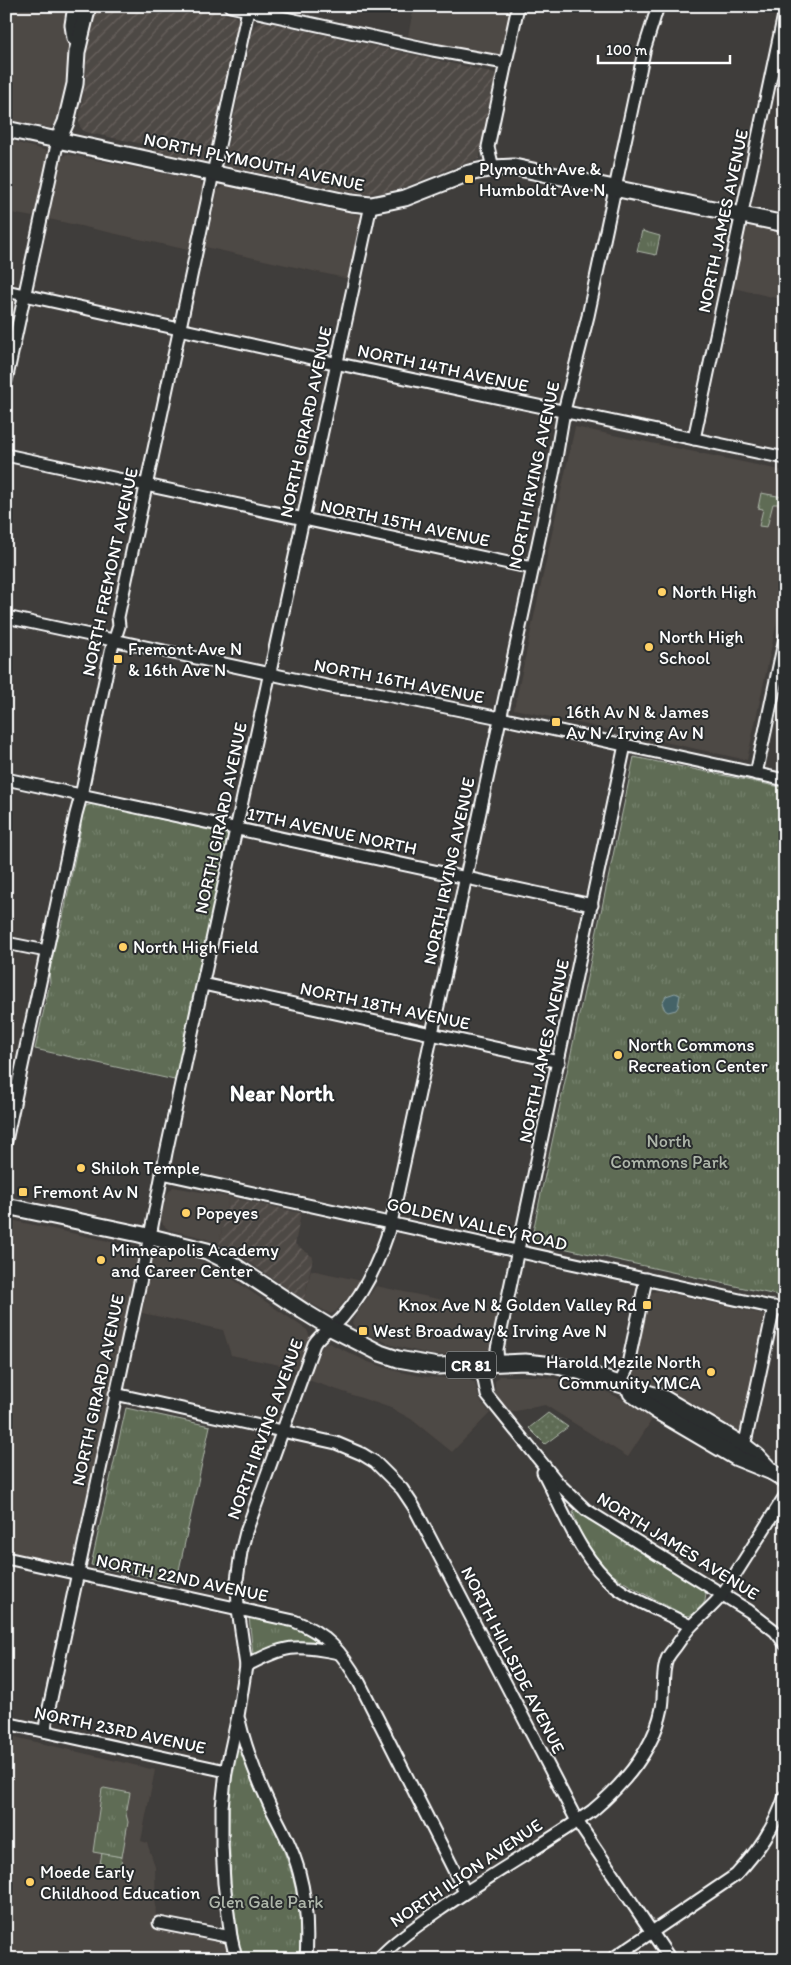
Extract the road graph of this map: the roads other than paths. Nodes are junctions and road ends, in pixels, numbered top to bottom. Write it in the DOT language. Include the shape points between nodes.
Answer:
graph roads {
  1 [pos="230,6"];
  2 [pos="518,6"];
  3 [pos="658,6"];
  4 [pos="78,7"];
  5 [pos="248,10"];
  6 [pos="785,10"];
  7 [pos="505,63"];
  8 [pos="6,129"];
  9 [pos="58,140"];
  10 [pos="493,168"];
  11 [pos="214,172"];
  12 [pos="615,188"];
  13 [pos="371,205"];
  14 [pos="742,215"];
  15 [pos="785,224"];
  16 [pos="6,291"];
  17 [pos="25,294"];
  18 [pos="180,328"];
  19 [pos="337,363"];
  20 [pos="6,381"];
  21 [pos="564,411"];
  22 [pos="694,439"];
  23 [pos="6,455"];
  24 [pos="785,458"];
  25 [pos="147,485"];
  26 [pos="304,519"];
  27 [pos="532,568"];
  28 [pos="6,617"];
  29 [pos="785,638"];
  30 [pos="116,641"];
  31 [pos="270,674"];
  32 [pos="500,718"];
  33 [pos="625,745"];
  34 [pos="756,774"];
  35 [pos="6,779"];
  36 [pos="785,780"];
  37 [pos="81,796"];
  38 [pos="237,829"];
  39 [pos="465,878"];
  40 [pos="592,905"];
  41 [pos="6,943"];
  42 [pos="46,951"];
  43 [pos="203,984"];
  44 [pos="433,1034"];
  45 [pos="559,1062"];
  46 [pos="6,1141"];
  47 [pos="162,1173"];
  48 [pos="6,1206"];
  49 [pos="391,1223"];
  50 [pos="150,1236"];
  51 [pos="518,1251"];
  52 [pos="646,1279"];
  53 [pos="779,1309"];
  54 [pos="331,1328"];
  55 [pos="498,1364"];
  56 [pos="481,1365"];
  57 [pos="619,1385"];
  58 [pos="115,1394"];
  59 [pos="284,1430"];
  60 [pos="743,1445"];
  61 [pos="533,1453"];
  62 [pos="778,1476"];
  63 [pos="785,1496"];
  64 [pos="6,1558"];
  65 [pos="77,1574"];
  66 [pos="722,1595"];
  67 [pos="238,1609"];
  68 [pos="690,1626"];
  69 [pos="785,1644"];
  70 [pos="339,1653"];
  71 [pos="246,1666"];
  72 [pos="238,1716"];
  73 [pos="6,1723"];
  74 [pos="46,1731"];
  75 [pos="226,1771"];
  76 [pos="785,1796"];
  77 [pos="577,1821"];
  78 [pos="465,1892"];
  79 [pos="159,1923"];
  80 [pos="651,1933"];
  81 [pos="230,1937"];
  82 [pos="236,1959"];
  83 [pos="306,1959"];
  84 [pos="378,1959"];
  85 [pos="612,1959"];
  86 [pos="670,1959"];
  1 -- 5 [label="street"];
  2 -- 7 [label="street"];
  3 -- 12 [label="street, NORTH IRVING AVENUE" via="645,47"];
  4 -- 9 [label="main road" via="74,84 66,122"];
  5 -- 7 [label="street"];
  5 -- 11 [label="street, NORTH FREMONT AVENUE"];
  6 -- 14 [label="street, NORTH JAMES AVENUE"];
  7 -- 10 [label="street" via="488,147"];
  8 -- 9 [label="main road, NORTH PLYMOUTH AVENUE"];
  9 -- 11 [label="main road, NORTH PLYMOUTH AVENUE"];
  9 -- 17 [label="street"];
  10 -- 12 [label="main road, NORTH PLYMOUTH AVENUE" via="528,168"];
  10 -- 13 [label="main road, NORTH PLYMOUTH AVENUE" via="469,172 405,198"];
  11 -- 13 [label="main road, NORTH PLYMOUTH AVENUE"];
  11 -- 18 [label="street, NORTH FREMONT AVENUE"];
  12 -- 14 [label="main road, NORTH PLYMOUTH AVENUE"];
  12 -- 21 [label="street, NORTH IRVING AVENUE"];
  13 -- 19 [label="street, NORTH GIRARD AVENUE"];
  14 -- 15 [label="main road, NORTH PLYMOUTH AVENUE"];
  14 -- 22 [label="street, NORTH JAMES AVENUE"];
  16 -- 17 [label="street, NORTH 14TH AVENUE"];
  17 -- 18 [label="street, NORTH 14TH AVENUE"];
  17 -- 20 [label="street"];
  18 -- 19 [label="street, NORTH 14TH AVENUE"];
  18 -- 25 [label="street, NORTH FREMONT AVENUE"];
  19 -- 21 [label="street, NORTH 14TH AVENUE"];
  19 -- 26 [label="street, NORTH GIRARD AVENUE"];
  21 -- 22 [label="street, NORTH 14TH AVENUE"];
  21 -- 27 [label="street, NORTH IRVING AVENUE"];
  22 -- 24 [label="street, NORTH 14TH AVENUE"];
  23 -- 25 [label="street, NORTH 15TH AVENUE"];
  25 -- 26 [label="street, NORTH 15TH AVENUE"];
  25 -- 30 [label="street, NORTH FREMONT AVENUE" via="118,617"];
  26 -- 27 [label="street, NORTH 15TH AVENUE"];
  26 -- 31 [label="street, NORTH GIRARD AVENUE"];
  27 -- 32 [label="street, NORTH IRVING AVENUE"];
  28 -- 30 [label="street, NORTH 16TH AVENUE"];
  29 -- 34 [label="street"];
  30 -- 31 [label="street, NORTH 16TH AVENUE"];
  30 -- 37 [label="street, NORTH FREMONT AVENUE" via="111,650"];
  31 -- 32 [label="street, NORTH 16TH AVENUE"];
  31 -- 38 [label="street, NORTH GIRARD AVENUE"];
  32 -- 33 [label="street, NORTH 16TH AVENUE"];
  32 -- 39 [label="street, NORTH IRVING AVENUE"];
  33 -- 34 [label="street, NORTH 16TH AVENUE"];
  33 -- 40 [label="street, NORTH JAMES AVENUE"];
  34 -- 36 [label="street, NORTH 16TH AVENUE"];
  35 -- 37 [label="street, 17TH AVENUE NORTH"];
  37 -- 38 [label="street, 17TH AVENUE NORTH"];
  37 -- 42 [label="street, NORTH FREMONT AVENUE"];
  38 -- 39 [label="street, 17TH AVENUE NORTH"];
  38 -- 43 [label="street, NORTH GIRARD AVENUE"];
  39 -- 40 [label="street, 17TH AVENUE NORTH"];
  39 -- 44 [label="street, NORTH IRVING AVENUE"];
  40 -- 45 [label="street, NORTH JAMES AVENUE"];
  41 -- 42 [label="street"];
  42 -- 46 [label="street, NORTH FREMONT AVENUE"];
  43 -- 44 [label="street, NORTH 18TH AVENUE"];
  43 -- 47 [label="street, NORTH GIRARD AVENUE"];
  44 -- 45 [label="street, NORTH 18TH AVENUE"];
  44 -- 49 [label="street, NORTH IRVING AVENUE"];
  45 -- 51 [label="street, NORTH JAMES AVENUE"];
  47 -- 49 [label="street, GOLDEN VALLEY ROAD"];
  47 -- 50 [label="street, NORTH GIRARD AVENUE"];
  48 -- 50 [label="main road, CR 81"];
  49 -- 51 [label="street, GOLDEN VALLEY ROAD"];
  49 -- 54 [label="street, NORTH IRVING AVENUE" via="369,1278 342,1318"];
  50 -- 54 [label="main road, CR 81" via="220,1257"];
  50 -- 58 [label="street, NORTH GIRARD AVENUE"];
  51 -- 52 [label="street, GOLDEN VALLEY ROAD"];
  51 -- 55 [label="street, NORTH JAMES AVENUE" via="497,1349"];
  52 -- 53 [label="street, GOLDEN VALLEY ROAD"];
  52 -- 57 [label="street" via="627,1369"];
  53 -- 60 [label="street"];
  54 -- 56 [label="main road, CR 81" via="398,1359 438,1366"];
  54 -- 59 [label="street, NORTH IRVING AVENUE" via="314,1344"];
  55 -- 56 [label="main road, CR 81"];
  55 -- 57 [label="main road, CR 81" via="554,1365"];
  56 -- 61 [label="street, NORTH JAMES AVENUE" via="487,1395"];
  57 -- 60 [label="main road, CR 81" via="663,1398"];
  57 -- 62 [label="main road, CR 81" via="737,1458"];
  58 -- 59 [label="street, NORTH HILLSIDE AVENUE"];
  58 -- 65 [label="street, NORTH GIRARD AVENUE"];
  59 -- 67 [label="street, NORTH IRVING AVENUE" via="241,1552 237,1580"];
  59 -- 77 [label="street, NORTH HILLSIDE AVENUE" via="336,1443 362,1454 390,1475 402,1489 427,1529"];
  60 -- 62 [label="main road, CR 81"];
  61 -- 66 [label="street, NORTH JAMES AVENUE" via="586,1510"];
  61 -- 68 [label="street, NORTH JAMES AVENUE" via="575,1536 600,1571 623,1592"];
  63 -- 66 [label="street, NORTH ILION AVENUE"];
  64 -- 65 [label="street, NORTH 22ND AVENUE"];
  65 -- 67 [label="street, NORTH 22ND AVENUE"];
  65 -- 74 [label="street, NORTH GIRARD AVENUE"];
  66 -- 68 [label="street, NORTH ILION AVENUE"];
  66 -- 69 [label="street, NORTH JAMES AVENUE" via="764,1622"];
  67 -- 70 [label="street, NORTH 22ND AVENUE" via="306,1625 322,1634"];
  67 -- 71 [label="street, NORTH IRVING AVENUE"];
  68 -- 77 [label="street, NORTH ILION AVENUE" via="667,1658 660,1717 642,1757 609,1796"];
  70 -- 71 [label="street" via="291,1647 271,1652"];
  70 -- 78 [label="street, NORTH 22ND AVENUE" via="359,1682"];
  71 -- 72 [label="street, NORTH IRVING AVENUE"];
  72 -- 75 [label="street, NORTH IRVING AVENUE"];
  72 -- 83 [label="street, NORTH IRVING AVENUE" via="253,1766 299,1871 306,1906"];
  73 -- 74 [label="street, NORTH 23RD AVENUE"];
  74 -- 75 [label="street, NORTH 23RD AVENUE"];
  75 -- 81 [label="street, NORTH IRVING AVENUE" via="222,1845"];
  76 -- 80 [label="street" via="774,1826 736,1875"];
  77 -- 78 [label="street, NORTH ILION AVENUE"];
  77 -- 80 [label="street, NORTH HILLSIDE AVENUE"];
  78 -- 84 [label="street, NORTH ILION AVENUE" via="407,1932"];
  79 -- 81 [label="street"];
  80 -- 85 [label="street"];
  80 -- 86 [label="street, NORTH HILLSIDE AVENUE"];
  81 -- 82 [label="street, NORTH IRVING AVENUE"];
}
